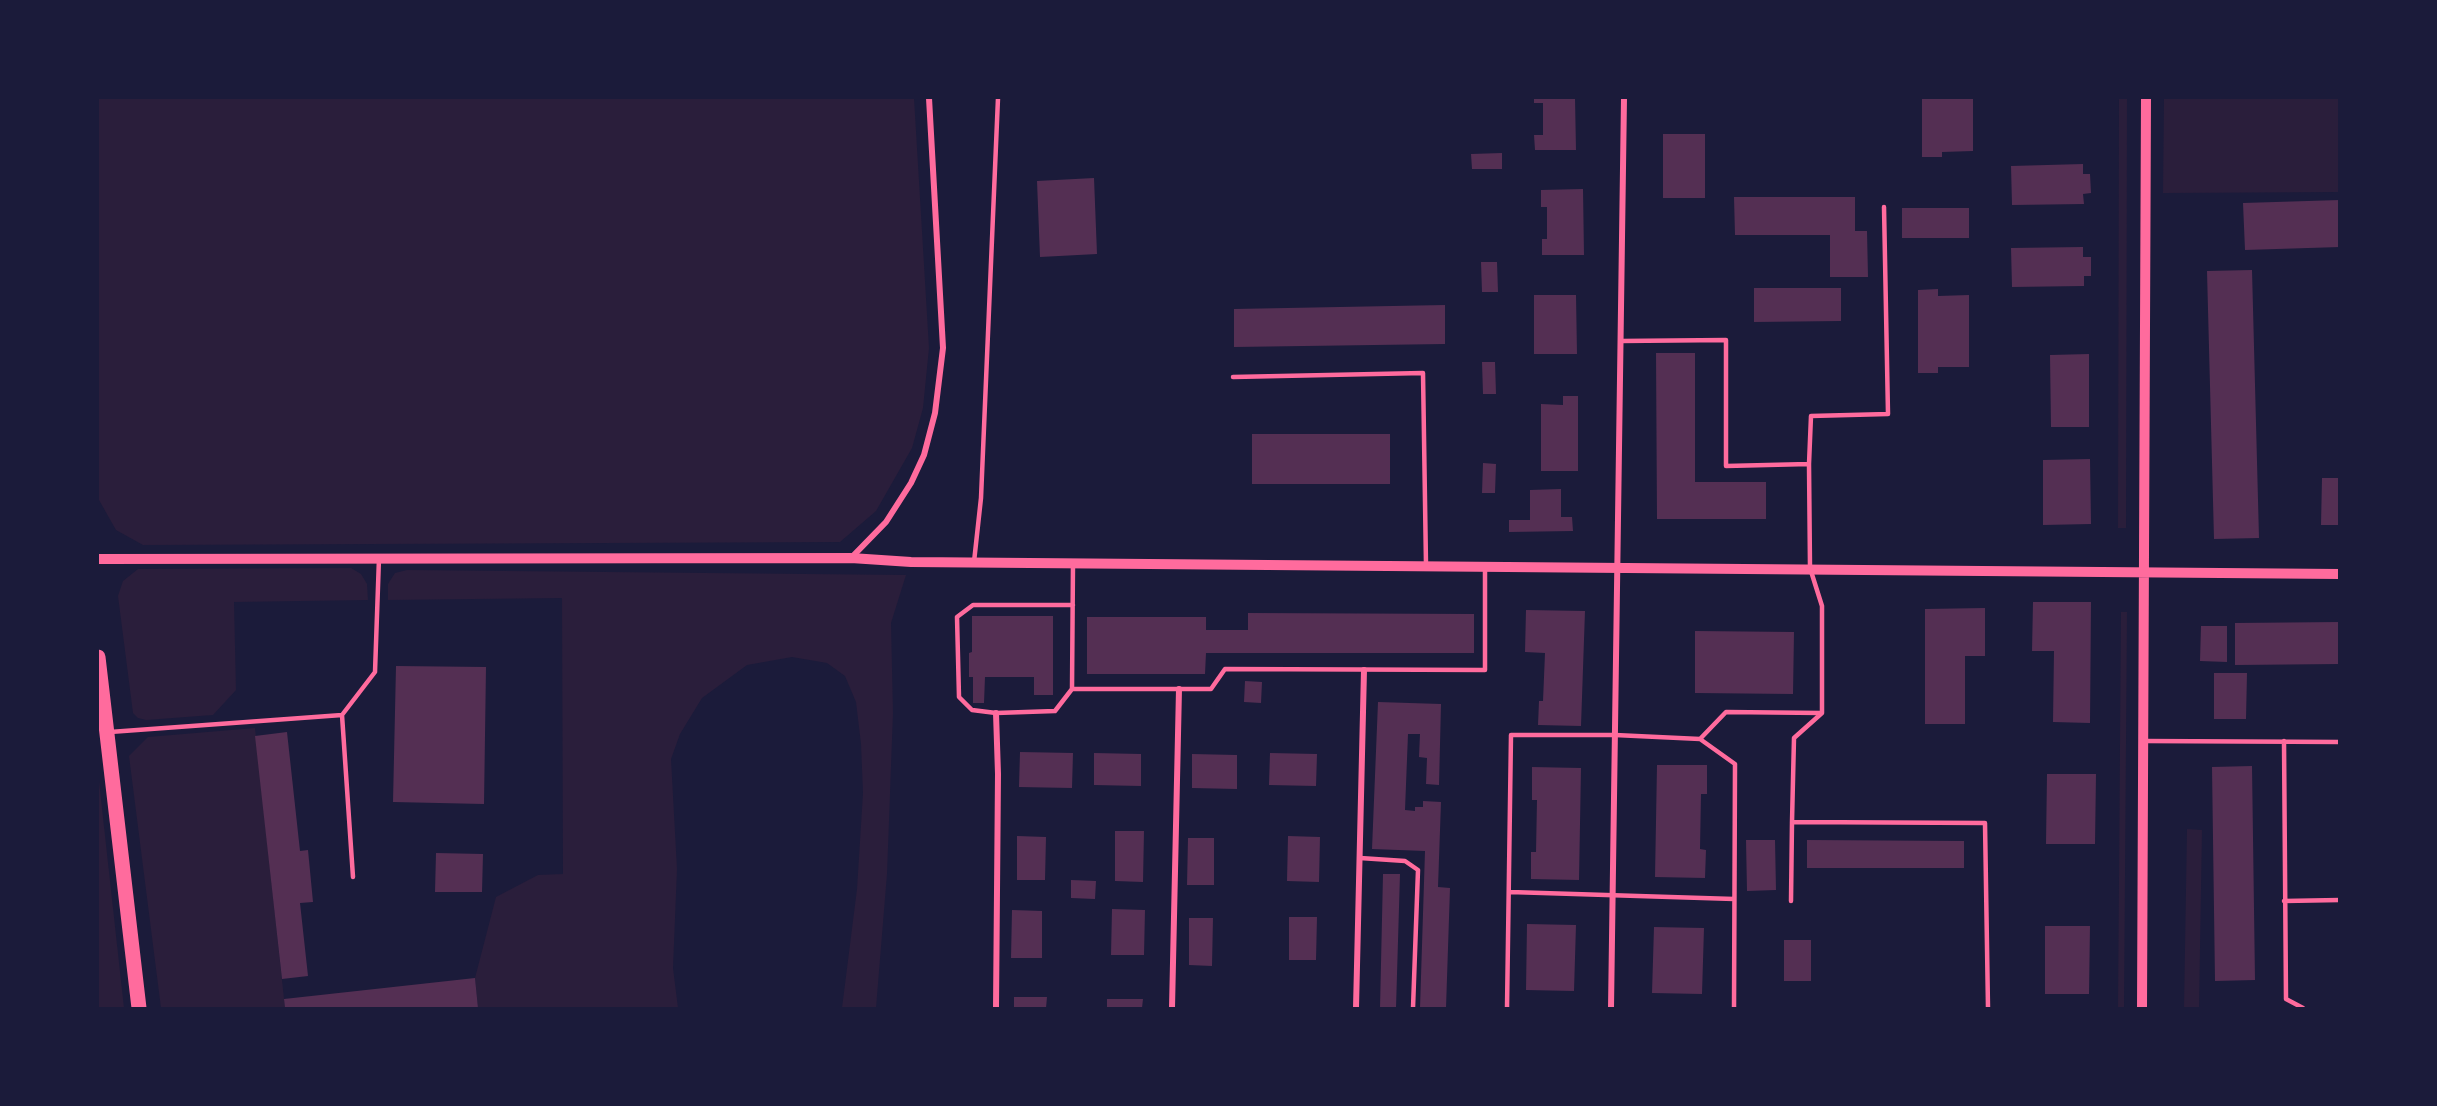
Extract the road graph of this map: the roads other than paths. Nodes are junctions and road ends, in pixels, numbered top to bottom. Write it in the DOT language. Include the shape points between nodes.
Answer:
graph roads {
  1 [pos="929,98"];
  2 [pos="998,98"];
  3 [pos="1624,98"];
  4 [pos="2146,98"];
  5 [pos="1884,207"];
  6 [pos="1621,341"];
  7 [pos="1233,376"];
  8 [pos="1809,464"];
  9 [pos="379,558"];
  10 [pos="851,558"];
  11 [pos="98,559"];
  12 [pos="974,562"];
  13 [pos="1073,563"];
  14 [pos="1426,565"];
  15 [pos="1485,566"];
  16 [pos="1618,567"];
  17 [pos="1810,568"];
  18 [pos="2145,572"];
  19 [pos="2340,574"];
  20 [pos="1072,605"];
  21 [pos="98,657"];
  22 [pos="1364,670"];
  23 [pos="1072,689"];
  24 [pos="1179,689"];
  25 [pos="996,713"];
  26 [pos="1822,713"];
  27 [pos="342,715"];
  28 [pos="108,732"];
  29 [pos="1616,735"];
  30 [pos="1700,739"];
  31 [pos="2143,741"];
  32 [pos="2284,741"];
  33 [pos="2340,742"];
  34 [pos="1792,822"];
  35 [pos="1360,858"];
  36 [pos="353,877"];
  37 [pos="1510,892"];
  38 [pos="1613,895"];
  39 [pos="1734,899"];
  40 [pos="2340,900"];
  41 [pos="1791,901"];
  42 [pos="2284,901"];
  43 [pos="139,1008"];
  44 [pos="996,1008"];
  45 [pos="1172,1008"];
  46 [pos="1356,1008"];
  47 [pos="1413,1008"];
  48 [pos="1507,1008"];
  49 [pos="1611,1008"];
  50 [pos="1734,1008"];
  51 [pos="1988,1008"];
  52 [pos="2142,1008"];
  53 [pos="2303,1008"];
  1 -- 10 [label="street" via="943,348 935,413 924,455 911,483 886,522"];
  2 -- 12 [label="lane" via="981,498"];
  3 -- 6 [label="street"];
  4 -- 18 [label="street"];
  5 -- 8 [label="lane" via="1888,414 1811,416"];
  6 -- 8 [label="lane" via="1726,340 1726,466"];
  6 -- 16 [label="street"];
  7 -- 14 [label="lane" via="1423,373"];
  8 -- 17 [label="lane"];
  9 -- 10 [label="street"];
  9 -- 11 [label="street"];
  9 -- 27 [label="lane" via="375,672"];
  10 -- 12 [label="street"];
  12 -- 13 [label="street"];
  13 -- 14 [label="street"];
  13 -- 20 [label="lane"];
  14 -- 15 [label="street"];
  15 -- 16 [label="street"];
  15 -- 22 [label="lane" via="1485,670"];
  16 -- 17 [label="street"];
  16 -- 29 [label="street"];
  17 -- 18 [label="street"];
  17 -- 26 [label="lane" via="1822,606"];
  18 -- 19 [label="street"];
  18 -- 31 [label="street"];
  20 -- 23 [label="lane"];
  20 -- 25 [label="lane" via="973,605 957,617 959,697 972,710"];
  21 -- 28 [label="main road"];
  22 -- 24 [label="lane" via="1225,669 1211,689"];
  22 -- 35 [label="street"];
  23 -- 24 [label="lane"];
  23 -- 25 [label="lane" via="1055,711"];
  24 -- 45 [label="street"];
  25 -- 44 [label="street"];
  26 -- 30 [label="lane" via="1726,712"];
  26 -- 34 [label="lane" via="1794,738"];
  27 -- 28 [label="lane"];
  27 -- 36 [label="lane"];
  28 -- 43 [label="main road"];
  29 -- 30 [label="lane"];
  29 -- 37 [label="lane" via="1511,735"];
  29 -- 38 [label="street"];
  30 -- 39 [label="lane" via="1735,764"];
  31 -- 32 [label="lane"];
  31 -- 52 [label="street"];
  32 -- 33 [label="lane"];
  32 -- 42 [label="lane"];
  34 -- 41 [label="lane"];
  34 -- 51 [label="lane" via="1985,823"];
  35 -- 46 [label="street"];
  35 -- 47 [label="lane" via="1405,861 1418,870"];
  37 -- 38 [label="lane"];
  37 -- 48 [label="lane"];
  38 -- 39 [label="lane"];
  38 -- 49 [label="street"];
  39 -- 50 [label="lane"];
  40 -- 42 [label="lane"];
  42 -- 53 [label="lane" via="2286,999"];
}
